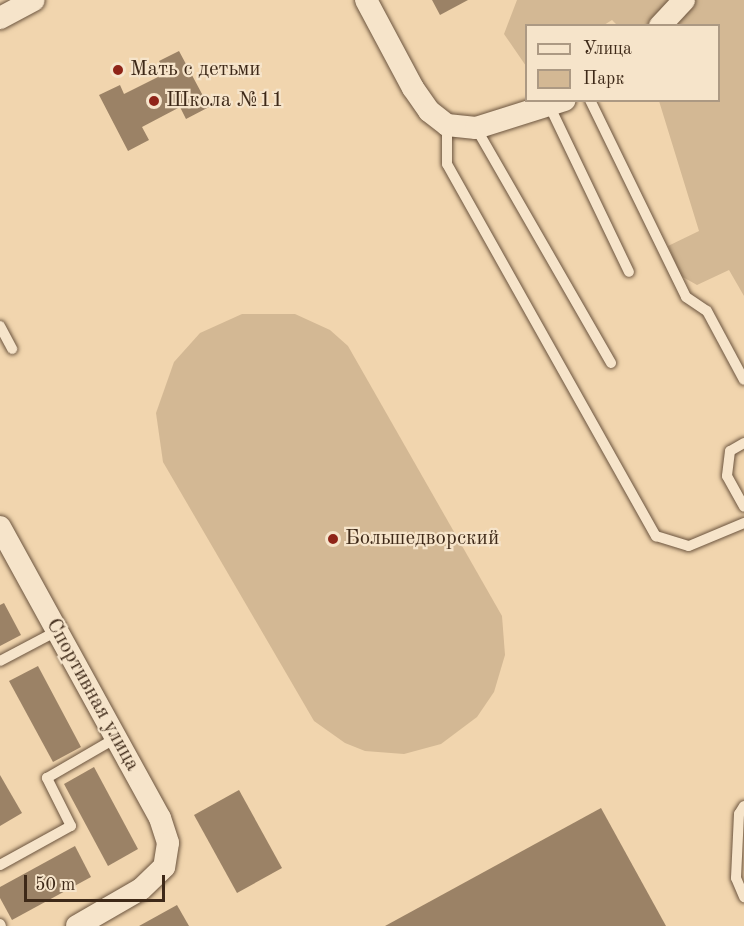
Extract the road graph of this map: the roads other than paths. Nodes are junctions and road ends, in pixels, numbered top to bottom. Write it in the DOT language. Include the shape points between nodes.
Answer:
graph roads {
  1 [pos="34,0"];
  2 [pos="366,0"];
  3 [pos="684,0"];
  4 [pos="0,18"];
  5 [pos="662,24"];
  6 [pos="591,102"];
  7 [pos="557,103"];
  8 [pos="447,125"];
  9 [pos="476,128"];
  10 [pos="629,272"];
  11 [pos="0,326"];
  12 [pos="12,349"];
  13 [pos="611,363"];
  14 [pos="744,380"];
  15 [pos="744,443"];
  16 [pos="744,507"];
  17 [pos="744,523"];
  18 [pos="0,527"];
  19 [pos="57,631"];
  20 [pos="0,661"];
  21 [pos="116,738"];
  22 [pos="744,806"];
  23 [pos="0,865"];
  24 [pos="744,897"];
  25 [pos="77,926"];
  1 -- 4 [label="street"];
  2 -- 8 [label="street" via="413,88 429,111"];
  3 -- 5 [label="street"];
  6 -- 14 [label="lane" via="686,297 707,311"];
  7 -- 9 [label="street"];
  7 -- 10 [label="lane"];
  8 -- 9 [label="street"];
  8 -- 17 [label="lane" via="447,164 656,536 689,546"];
  9 -- 13 [label="lane"];
  11 -- 12 [label="lane"];
  15 -- 16 [label="lane" via="730,451 727,476"];
  18 -- 19 [label="street, Спортивная улица"];
  19 -- 20 [label="lane"];
  19 -- 21 [label="street, Спортивная улица"];
  21 -- 23 [label="lane" via="46,778 71,826"];
  21 -- 25 [label="street, Спортивная улица" via="160,818 168,843 164,867 141,889"];
  22 -- 24 [label="lane" via="739,814 736,878"];
}
